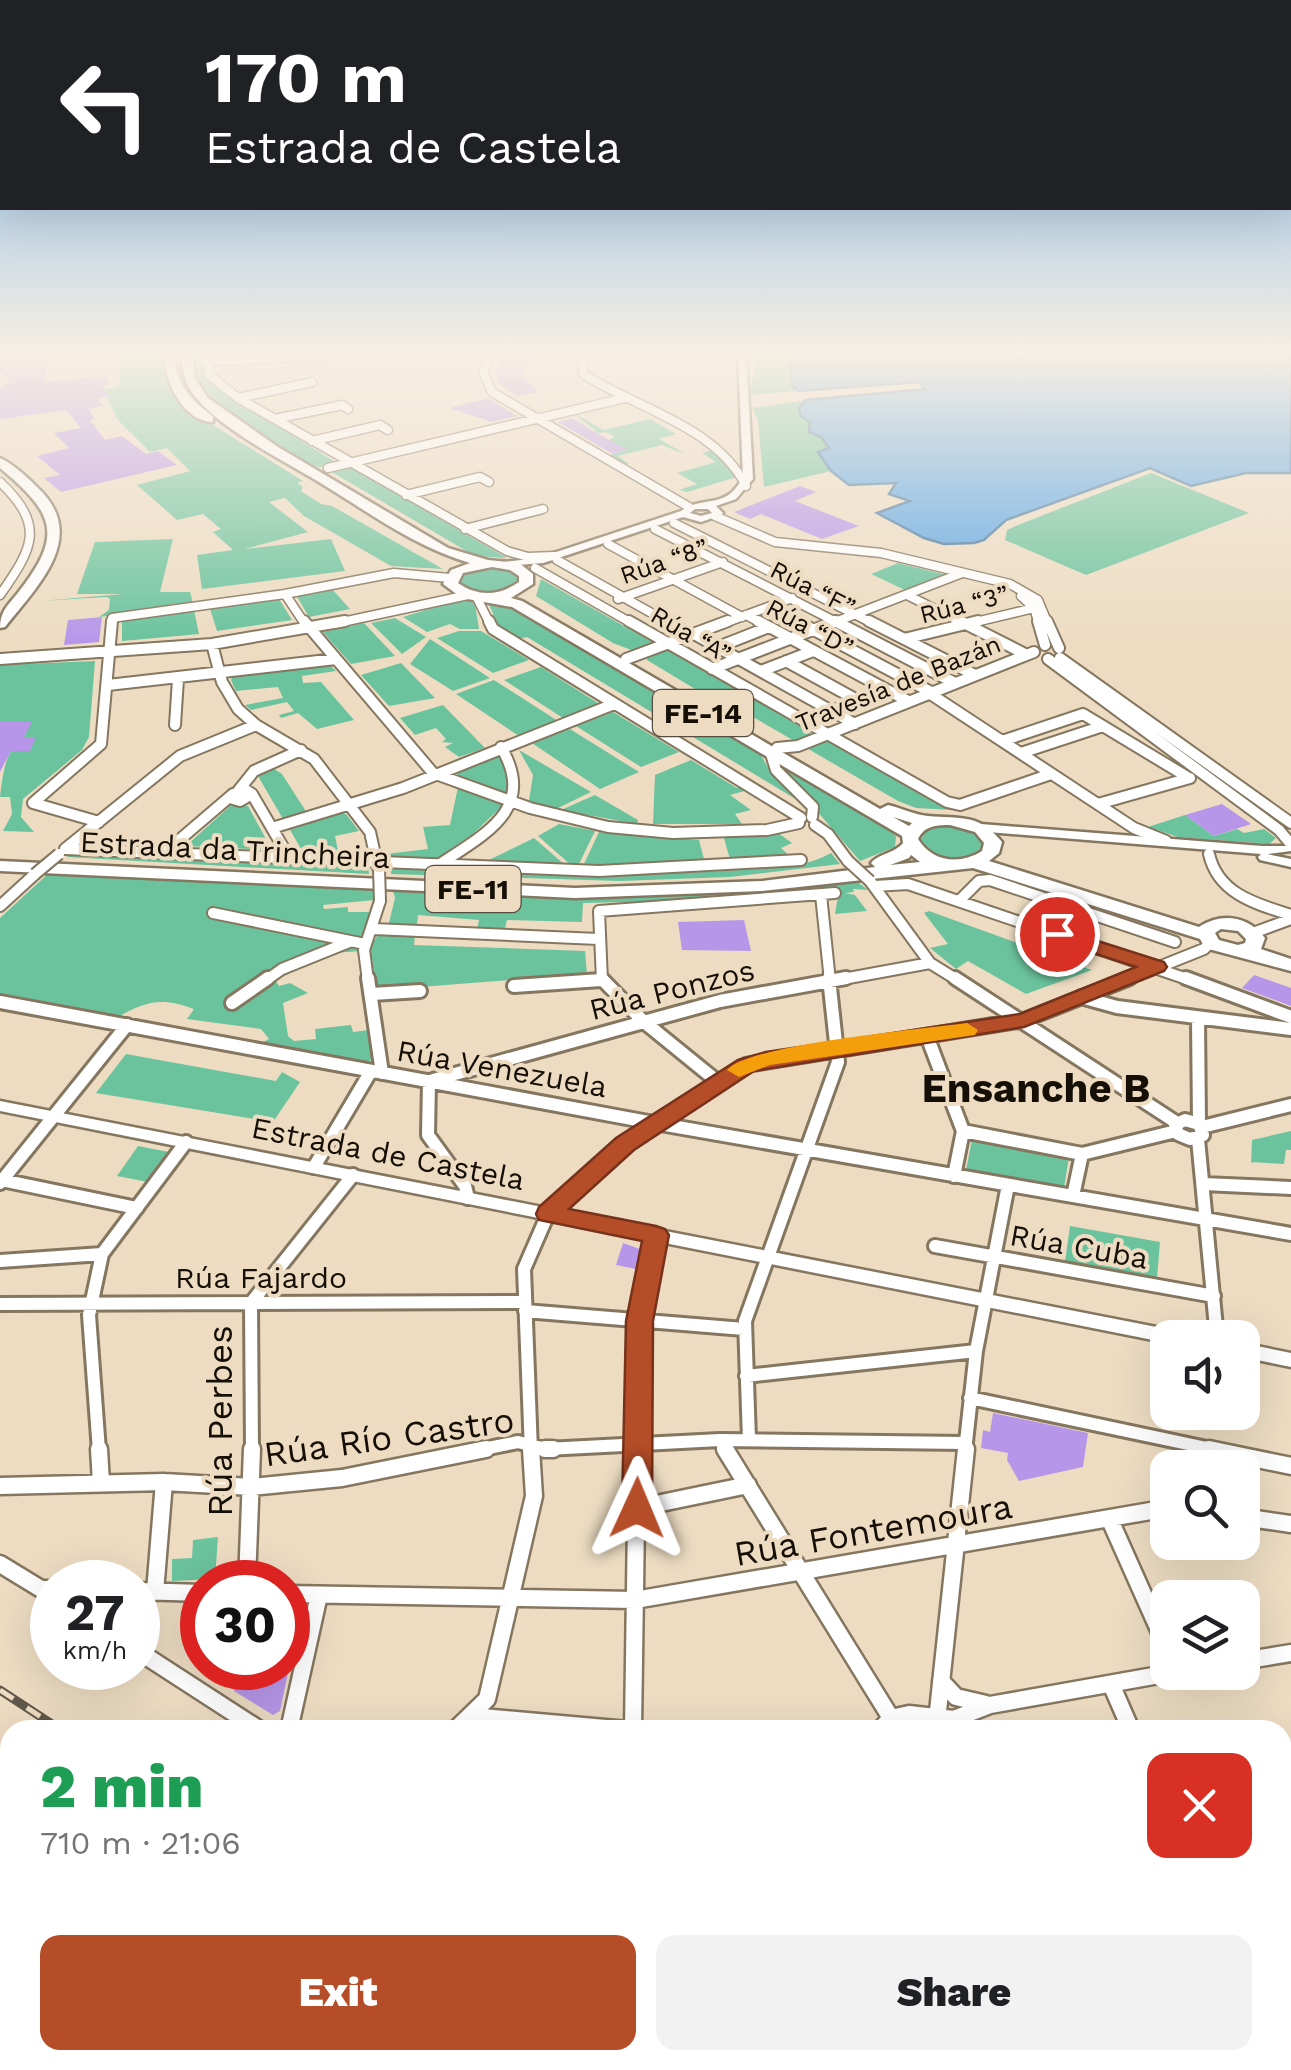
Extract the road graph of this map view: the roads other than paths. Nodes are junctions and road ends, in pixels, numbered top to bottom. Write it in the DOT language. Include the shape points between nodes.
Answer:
graph roads {
  1 [pos="265,449"];
  2 [pos="269,449"];
  3 [pos="325,449"];
  4 [pos="411,449"];
  5 [pos="589,449"];
  6 [pos="716,449"];
  7 [pos="737,449"];
  8 [pos="747,449"];
  9 [pos="722,452"];
  10 [pos="748,457"];
  11 [pos="0,462"];
  12 [pos="350,463"];
  13 [pos="0,472"];
  14 [pos="323,473"];
  15 [pos="0,482"];
  16 [pos="489,482"];
  17 [pos="746,486"];
  18 [pos="406,495"];
  19 [pos="705,506"];
  20 [pos="542,508"];
  21 [pos="475,512"];
  22 [pos="704,512"];
  23 [pos="490,522"];
  24 [pos="674,523"];
  25 [pos="465,528"];
  26 [pos="655,529"];
  27 [pos="608,544"];
  28 [pos="742,557"];
  29 [pos="557,558"];
  30 [pos="484,563"];
  31 [pos="721,563"];
  32 [pos="507,564"];
  33 [pos="962,573"];
  34 [pos="453,577"];
  35 [pos="528,578"];
  36 [pos="673,580"];
  37 [pos="810,592"];
  38 [pos="196,593"];
  39 [pos="286,594"];
  40 [pos="0,595"];
  41 [pos="907,595"];
  42 [pos="472,596"];
  43 [pos="494,597"];
  44 [pos="623,597"];
  45 [pos="791,599"];
  46 [pos="600,605"];
  47 [pos="770,606"];
  48 [pos="199,607"];
  49 [pos="1034,608"];
  50 [pos="0,609"];
  51 [pos="855,614"];
  52 [pos="744,616"];
  53 [pos="835,622"];
  54 [pos="0,624"];
  55 [pos="964,624"];
  56 [pos="307,626"];
  57 [pos="770,628"];
  58 [pos="814,630"];
  59 [pos="693,635"];
  60 [pos="791,639"];
  61 [pos="902,639"];
  62 [pos="212,644"];
  63 [pos="668,644"];
  64 [pos="1045,645"];
  65 [pos="881,646"];
  66 [pos="718,647"];
  67 [pos="111,651"];
  68 [pos="813,651"];
  69 [pos="1028,653"];
  70 [pos="1060,653"];
  71 [pos="860,654"];
  72 [pos="0,656"];
  73 [pos="626,658"];
  74 [pos="336,659"];
  75 [pos="739,659"];
  76 [pos="1048,659"];
  77 [pos="786,662"];
  78 [pos="836,663"];
  79 [pos="712,669"];
  80 [pos="761,671"];
  81 [pos="973,674"];
  82 [pos="220,675"];
  83 [pos="178,679"];
  84 [pos="954,682"];
  85 [pos="108,685"];
  86 [pos="884,689"];
  87 [pos="930,692"];
  88 [pos="857,700"];
  89 [pos="908,702"];
  90 [pos="614,704"];
  91 [pos="832,710"];
  92 [pos="855,724"];
  93 [pos="256,725"];
  94 [pos="175,726"];
  95 [pos="1103,726"];
  96 [pos="827,735"];
  97 [pos="1002,740"];
  98 [pos="501,747"];
  99 [pos="302,750"];
  100 [pos="774,751"];
  101 [pos="1021,753"];
  102 [pos="433,773"];
  103 [pos="1051,774"];
  104 [pos="1202,775"];
  105 [pos="1190,778"];
  106 [pos="235,792"];
  107 [pos="514,803"];
  108 [pos="1098,804"];
  109 [pos="350,805"];
  110 [pos="807,821"];
  111 [pos="99,822"];
  112 [pos="929,822"];
  113 [pos="1291,824"];
  114 [pos="272,828"];
  115 [pos="1129,834"];
  116 [pos="910,839"];
  117 [pos="1289,845"];
  118 [pos="985,847"];
  119 [pos="62,852"];
  120 [pos="164,853"];
  121 [pos="1209,854"];
  122 [pos="290,859"];
  123 [pos="802,860"];
  124 [pos="0,862"];
  125 [pos="440,864"];
  126 [pos="945,864"];
  127 [pos="1291,864"];
  128 [pos="377,866"];
  129 [pos="872,883"];
  130 [pos="836,893"];
  131 [pos="821,896"];
  132 [pos="958,901"];
  133 [pos="0,906"];
  134 [pos="213,914"];
  135 [pos="1291,917"];
  136 [pos="374,929"];
  137 [pos="1250,938"];
  138 [pos="598,939"];
  139 [pos="1210,940"];
  140 [pos="349,942"];
  141 [pos="1174,942"];
  142 [pos="364,944"];
  143 [pos="1291,956"];
  144 [pos="930,963"];
  145 [pos="1291,965"];
  146 [pos="1156,967"];
  147 [pos="600,980"];
  148 [pos="830,981"];
  149 [pos="514,986"];
  150 [pos="420,991"];
  151 [pos="372,994"];
  152 [pos="1081,997"];
  153 [pos="0,1002"];
  154 [pos="232,1004"];
  155 [pos="1291,1017"];
  156 [pos="1198,1018"];
  157 [pos="1024,1020"];
  158 [pos="643,1021"];
  159 [pos="126,1025"];
  160 [pos="1291,1029"];
  161 [pos="928,1036"];
  162 [pos="839,1048"];
  163 [pos="377,1072"];
  164 [pos="429,1081"];
  165 [pos="718,1082"];
  166 [pos="1291,1105"];
  167 [pos="0,1106"];
  168 [pos="54,1117"];
  169 [pos="657,1123"];
  170 [pos="1176,1127"];
  171 [pos="1200,1130"];
  172 [pos="963,1131"];
  173 [pos="186,1142"];
  174 [pos="804,1149"];
  175 [pos="1082,1154"];
  176 [pos="314,1168"];
  177 [pos="352,1175"];
  178 [pos="954,1176"];
  179 [pos="1,1182"];
  180 [pos="1204,1184"];
  181 [pos="1008,1185"];
  182 [pos="1291,1188"];
  183 [pos="1073,1196"];
  184 [pos="468,1198"];
  185 [pos="137,1208"];
  186 [pos="548,1214"];
  187 [pos="1206,1218"];
  188 [pos="1291,1234"];
  189 [pos="656,1235"];
  190 [pos="935,1246"];
  191 [pos="102,1254"];
  192 [pos="767,1257"];
  193 [pos="995,1257"];
  194 [pos="0,1261"];
  195 [pos="1214,1296"];
  196 [pos="988,1300"];
  197 [pos="250,1302"];
  198 [pos="0,1304"];
  199 [pos="91,1304"];
  200 [pos="524,1307"];
  201 [pos="1216,1320"];
  202 [pos="640,1321"];
  203 [pos="744,1330"];
  204 [pos="1150,1333"];
  205 [pos="976,1351"];
  206 [pos="1260,1354"];
  207 [pos="1291,1360"];
  208 [pos="746,1376"];
  209 [pos="970,1398"];
  210 [pos="720,1440"];
  211 [pos="750,1440"];
  212 [pos="966,1443"];
  213 [pos="531,1446"];
  214 [pos="638,1446"];
  215 [pos="1291,1466"];
  216 [pos="164,1482"];
  217 [pos="101,1483"];
  218 [pos="748,1485"];
  219 [pos="0,1486"];
  220 [pos="252,1487"];
  221 [pos="637,1508"];
  222 [pos="1150,1512"];
  223 [pos="1110,1520"];
  224 [pos="1260,1520"];
  225 [pos="1291,1524"];
  226 [pos="956,1547"];
  227 [pos="151,1560"];
  228 [pos="248,1560"];
  229 [pos="0,1564"];
  230 [pos="801,1573"];
  231 [pos="30,1582"];
  232 [pos="310,1595"];
  233 [pos="319,1595"];
  234 [pos="512,1599"];
  235 [pos="634,1600"];
  236 [pos="1150,1610"];
  237 [pos="1291,1652"];
  238 [pos="1260,1658"];
  239 [pos="160,1665"];
  240 [pos="1150,1677"];
  241 [pos="941,1681"];
  242 [pos="1111,1684"];
  243 [pos="990,1705"];
  244 [pos="471,1716"];
  245 [pos="245,1720"];
  246 [pos="291,1720"];
  247 [pos="466,1720"];
  248 [pos="516,1720"];
  249 [pos="630,1720"];
  250 [pos="884,1720"];
  251 [pos="895,1720"];
  252 [pos="925,1720"];
  253 [pos="936,1720"];
  254 [pos="950,1720"];
  255 [pos="1127,1720"];
  1 -- 34 [label="highway"];
  2 -- 14 [label="highway"];
  3 -- 12 [label="street"];
  4 -- 12 [label="street"];
  5 -- 22 [label="street"];
  6 -- 9 [label="street"];
  7 -- 9 [label="street"];
  8 -- 10 [label="main road"];
  9 -- 10 [label="street"];
  9 -- 17 [label="street" via="739,467"];
  10 -- 17 [label="main road"];
  11 -- 54 [label="highway" via="40,496 54,524 48,559"];
  12 -- 14 [label="street"];
  12 -- 18 [label="street"];
  13 -- 50 [label="highway" via="30,498 43,526 36,558"];
  14 -- 30 [label="highway" via="454,557"];
  15 -- 40 [label="street" via="21,500 34,532 28,554"];
  16 -- 18 [label="street" via="480,476"];
  17 -- 22 [label="main road"];
  18 -- 25 [label="street"];
  19 -- 22 [label="main road"];
  20 -- 23 [label="street"];
  21 -- 23 [label="street"];
  22 -- 24 [label="main road"];
  22 -- 29 [label="main road"];
  22 -- 33 [label="street" via="776,547"];
  22 -- 70 [label="street" via="782,543 882,553 1010,584 1038,600"];
  23 -- 25 [label="street"];
  24 -- 26 [label="main road"];
  24 -- 28 [label="street"];
  25 -- 29 [label="street" via="513,554"];
  26 -- 27 [label="main road"];
  26 -- 31 [label="street, Rúa “F”"];
  27 -- 29 [label="main road"];
  27 -- 36 [label="street, Rúa “D”"];
  28 -- 31 [label="street, Rúa “8”"];
  28 -- 37 [label="street"];
  29 -- 32 [label="main road"];
  29 -- 35 [label="main road"];
  29 -- 44 [label="street"];
  30 -- 32 [label="highway"];
  30 -- 34 [label="highway"];
  31 -- 36 [label="street, Rúa “8”"];
  31 -- 45 [label="street, Rúa “F”"];
  32 -- 35 [label="highway"];
  33 -- 41 [label="street"];
  33 -- 49 [label="street" via="1016,592"];
  34 -- 39 [label="street" via="394,573"];
  34 -- 42 [label="highway"];
  34 -- 56 [label="street" via="430,594"];
  35 -- 43 [label="highway"];
  35 -- 46 [label="street, Rúa “A”"];
  35 -- 73 [label="highway, FE-14" via="520,593 527,601"];
  36 -- 44 [label="street, Rúa “8”"];
  36 -- 52 [label="street, Rúa “D”"];
  37 -- 45 [label="street"];
  37 -- 51 [label="street"];
  38 -- 48 [label="street"];
  39 -- 48 [label="street"];
  39 -- 56 [label="street"];
  41 -- 51 [label="street"];
  41 -- 55 [label="street"];
  42 -- 43 [label="highway"];
  42 -- 56 [label="street"];
  42 -- 90 [label="street" via="493,629"];
  43 -- 100 [label="highway, FE-14" via="518,604"];
  44 -- 46 [label="street, Rúa “8”"];
  44 -- 59 [label="street"];
  45 -- 47 [label="street"];
  45 -- 53 [label="street, Rúa “F”"];
  46 -- 63 [label="street, Rúa “A”"];
  47 -- 52 [label="street"];
  47 -- 58 [label="street"];
  48 -- 67 [label="street" via="118,615 112,618"];
  49 -- 55 [label="street, Rúa “3”"];
  49 -- 64 [label="street"];
  51 -- 53 [label="street"];
  51 -- 61 [label="street"];
  52 -- 57 [label="street, Rúa “D”"];
  52 -- 59 [label="street"];
  53 -- 58 [label="street"];
  53 -- 65 [label="street, Rúa “F”"];
  55 -- 61 [label="street, Rúa “3”"];
  55 -- 69 [label="street"];
  56 -- 62 [label="street"];
  56 -- 67 [label="street"];
  56 -- 74 [label="street"];
  57 -- 60 [label="street, Rúa “D”"];
  57 -- 66 [label="street"];
  58 -- 60 [label="street"];
  58 -- 71 [label="street"];
  59 -- 63 [label="street"];
  59 -- 66 [label="street"];
  60 -- 68 [label="street, Rúa “D”"];
  60 -- 75 [label="street"];
  61 -- 65 [label="street, Rúa “3”"];
  61 -- 81 [label="street"];
  62 -- 67 [label="street"];
  62 -- 82 [label="street"];
  63 -- 73 [label="street"];
  63 -- 79 [label="street, Rúa “A”"];
  64 -- 69 [label="street, Travesía de Bazán"];
  64 -- 70 [label="street"];
  65 -- 71 [label="street, Rúa “3”"];
  65 -- 84 [label="street, Rúa “F”"];
  66 -- 75 [label="street"];
  67 -- 72 [label="street"];
  67 -- 85 [label="street"];
  68 -- 77 [label="street"];
  68 -- 78 [label="street, Rúa “D”"];
  69 -- 76 [label="street"];
  69 -- 81 [label="street, Travesía de Bazán"];
  70 -- 76 [label="street"];
  70 -- 113 [label="street"];
  71 -- 78 [label="street, Rúa “3”"];
  71 -- 87 [label="street"];
  73 -- 100 [label="highway, FE-14"];
  74 -- 82 [label="street"];
  74 -- 102 [label="street"];
  75 -- 79 [label="street"];
  75 -- 80 [label="street"];
  76 -- 104 [label="street"];
  77 -- 80 [label="street"];
  77 -- 88 [label="street"];
  78 -- 86 [label="street, Rúa “D”"];
  79 -- 96 [label="street, Rúa “A”"];
  80 -- 91 [label="street"];
  81 -- 84 [label="street, Travesía de Bazán"];
  82 -- 83 [label="street"];
  82 -- 93 [label="street" via="238,709"];
  83 -- 85 [label="street"];
  83 -- 94 [label="street"];
  84 -- 87 [label="street, Travesía de Bazán"];
  85 -- 111 [label="street" via="101,744 33,804"];
  86 -- 88 [label="street"];
  86 -- 89 [label="street, Rúa “D”"];
  87 -- 89 [label="street, Travesía de Bazán"];
  87 -- 97 [label="street"];
  88 -- 91 [label="street"];
  89 -- 92 [label="street, Travesía de Bazán"];
  90 -- 98 [label="street"];
  90 -- 110 [label="street"];
  91 -- 92 [label="street"];
  92 -- 96 [label="street, Travesía de Bazán"];
  93 -- 99 [label="street"];
  93 -- 111 [label="street" via="180,756"];
  95 -- 97 [label="street" via="1083,714"];
  95 -- 101 [label="street"];
  95 -- 105 [label="street"];
  96 -- 100 [label="street, Travesía de Bazán"];
  96 -- 103 [label="street, Rúa “A”" via="960,805"];
  97 -- 101 [label="street"];
  98 -- 102 [label="street"];
  98 -- 107 [label="street" via="517,769"];
  99 -- 106 [label="street" via="254,771"];
  99 -- 109 [label="street"];
  100 -- 110 [label="street" via="776,770 813,807"];
  100 -- 112 [label="highway, FE-14" via="878,806"];
  100 -- 116 [label="highway, FE-14"];
  101 -- 103 [label="street"];
  102 -- 107 [label="street"];
  102 -- 109 [label="street"];
  103 -- 108 [label="street"];
  104 -- 105 [label="street"];
  104 -- 117 [label="street" via="1279,830"];
  105 -- 108 [label="street"];
  106 -- 114 [label="street" via="252,794"];
  106 -- 120 [label="street"];
  107 -- 110 [label="street" via="582,822 673,833 767,830"];
  107 -- 125 [label="street"];
  108 -- 115 [label="street"];
  109 -- 114 [label="street"];
  109 -- 128 [label="street" via="370,832"];
  110 -- 129 [label="street, bridge" via="828,834"];
  111 -- 119 [label="street"];
  112 -- 116 [label="highway, Estrada da Trincheira"];
  112 -- 118 [label="highway" via="950,820"];
  114 -- 122 [label="street"];
  115 -- 117 [label="main road" via="1173,844"];
  115 -- 118 [label="main road" via="1035,829"];
  116 -- 124 [label="highway, Estrada da Trincheira / FE-11" via="896,858 860,868 670,885"];
  116 -- 126 [label="highway" via="922,857"];
  117 -- 127 [label="main road"];
  118 -- 121 [label="main road" via="1005,837 1040,836"];
  118 -- 126 [label="highway, Estrada da Trincheira"];
  118 -- 139 [label="highway"];
  119 -- 120 [label="street"];
  119 -- 133 [label="street, bridge"];
  120 -- 122 [label="street"];
  121 -- 127 [label="main road"];
  121 -- 135 [label="street" via="1215,876 1230,889"];
  122 -- 128 [label="street"];
  123 -- 125 [label="street" via="599,871"];
  124 -- 126 [label="highway, Estrada da Trincheira / FE-11" via="613,893 762,886"];
  125 -- 128 [label="street"];
  128 -- 136 [label="street, bridge"];
  129 -- 132 [label="street" via="908,884"];
  129 -- 144 [label="street"];
  130 -- 131 [label="street"];
  131 -- 138 [label="street" via="606,908 600,911"];
  131 -- 148 [label="street"];
  132 -- 141 [label="street" via="979,881 990,880"];
  132 -- 146 [label="street"];
  134 -- 140 [label="street"];
  135 -- 137 [label="street"];
  136 -- 138 [label="street"];
  136 -- 142 [label="street"];
  137 -- 139 [label="highway"];
  137 -- 139 [label="highway" via="1224,922"];
  137 -- 143 [label="highway"];
  137 -- 145 [label="highway"];
  138 -- 147 [label="street"];
  139 -- 146 [label="street"];
  140 -- 142 [label="street"];
  140 -- 154 [label="street" via="282,970"];
  142 -- 151 [label="street"];
  144 -- 148 [label="street, Rúa Ponzos"];
  144 -- 157 [label="street"];
  146 -- 152 [label="street"];
  146 -- 155 [label="street"];
  147 -- 149 [label="street"];
  147 -- 158 [label="street"];
  148 -- 158 [label="street, Rúa Ponzos"];
  148 -- 162 [label="street"];
  150 -- 151 [label="street"];
  151 -- 163 [label="street"];
  152 -- 156 [label="street"];
  152 -- 157 [label="street"];
  153 -- 159 [label="street, Rúa Venezuela"];
  156 -- 160 [label="street"];
  156 -- 171 [label="street"];
  157 -- 161 [label="street"];
  157 -- 170 [label="street"];
  158 -- 164 [label="street, Rúa Ponzos"];
  158 -- 165 [label="street"];
  159 -- 163 [label="street, Rúa Venezuela"];
  159 -- 168 [label="street"];
  161 -- 162 [label="street"];
  161 -- 172 [label="street"];
  162 -- 165 [label="street" via="766,1059"];
  162 -- 174 [label="street"];
  163 -- 164 [label="street, Rúa Venezuela"];
  163 -- 176 [label="street"];
  164 -- 169 [label="street, Rúa Venezuela"];
  164 -- 184 [label="street" via="428,1134"];
  165 -- 169 [label="street"];
  166 -- 171 [label="street"];
  167 -- 168 [label="main road, Estrada de Castela"];
  168 -- 173 [label="main road, Estrada de Castela"];
  168 -- 179 [label="street"];
  169 -- 174 [label="street, Rúa Venezuela"];
  169 -- 186 [label="street"];
  170 -- 171 [label="street" via="1185,1138"];
  170 -- 175 [label="street"];
  171 -- 180 [label="street"];
  172 -- 175 [label="street"];
  172 -- 178 [label="street"];
  173 -- 176 [label="main road, Estrada de Castela"];
  173 -- 185 [label="street"];
  174 -- 178 [label="street, Rúa Venezuela"];
  174 -- 192 [label="street"];
  175 -- 183 [label="street"];
  176 -- 177 [label="main road, Estrada de Castela"];
  177 -- 184 [label="main road, Estrada de Castela"];
  177 -- 197 [label="street, Rúa Perbes"];
  178 -- 181 [label="street, Rúa Venezuela"];
  179 -- 185 [label="street"];
  180 -- 182 [label="street"];
  180 -- 187 [label="street"];
  181 -- 183 [label="street, Rúa Venezuela"];
  181 -- 193 [label="street"];
  183 -- 187 [label="street, Rúa Venezuela"];
  184 -- 186 [label="main road, Estrada de Castela"];
  185 -- 191 [label="street"];
  186 -- 189 [label="main road, Estrada de Castela"];
  186 -- 200 [label="street" via="524,1269"];
  187 -- 188 [label="street, Rúa Venezuela"];
  187 -- 195 [label="street"];
  189 -- 192 [label="main road, Estrada de Castela"];
  189 -- 202 [label="street"];
  190 -- 193 [label="street, Rúa Cuba"];
  191 -- 194 [label="street"];
  191 -- 199 [label="street"];
  192 -- 196 [label="main road, Estrada de Castela"];
  192 -- 203 [label="street"];
  193 -- 195 [label="street, Rúa Cuba"];
  193 -- 196 [label="street"];
  195 -- 201 [label="street"];
  196 -- 204 [label="main road, Estrada de Castela"];
  196 -- 205 [label="street"];
  197 -- 199 [label="street, Rúa Fajardo"];
  197 -- 200 [label="street, Rúa Fajardo"];
  197 -- 220 [label="street, Rúa Perbes"];
  198 -- 199 [label="street, Rúa Fajardo"];
  199 -- 217 [label="street"];
  200 -- 202 [label="street, Rúa Fajardo"];
  200 -- 213 [label="street"];
  202 -- 203 [label="street, Rúa Fajardo"];
  202 -- 214 [label="street"];
  203 -- 208 [label="street"];
  205 -- 208 [label="street"];
  205 -- 209 [label="street"];
  206 -- 207 [label="main road"];
  208 -- 211 [label="street"];
  209 -- 212 [label="street"];
  209 -- 215 [label="street"];
  210 -- 211 [label="street, Rúa Río Castro"];
  210 -- 214 [label="street, Rúa Río Castro"];
  210 -- 218 [label="street"];
  211 -- 212 [label="street, Rúa Río Castro"];
  212 -- 226 [label="street"];
  213 -- 214 [label="street, Rúa Río Castro"];
  213 -- 220 [label="street, Rúa Río Castro" via="518,1442 342,1478"];
  213 -- 234 [label="street" via="534,1496"];
  214 -- 221 [label="street"];
  216 -- 217 [label="street, Rúa Río Castro"];
  216 -- 220 [label="street, Rúa Río Castro"];
  216 -- 227 [label="street"];
  217 -- 219 [label="street, Rúa Río Castro"];
  218 -- 221 [label="street"];
  218 -- 230 [label="street"];
  220 -- 228 [label="street, Rúa Perbes"];
  221 -- 235 [label="street"];
  222 -- 223 [label="street, Rúa Fontemoura"];
  223 -- 226 [label="street, Rúa Fontemoura"];
  223 -- 236 [label="street"];
  224 -- 225 [label="street"];
  226 -- 230 [label="street, Rúa Fontemoura"];
  226 -- 241 [label="street"];
  229 -- 231 [label="street"];
  230 -- 235 [label="street, Rúa Fontemoura"];
  230 -- 250 [label="street"];
  232 -- 233 [label="street, Rúa Fontemoura"];
  233 -- 234 [label="street, Rúa Fontemoura"];
  233 -- 246 [label="street"];
  234 -- 235 [label="street, Rúa Fontemoura"];
  234 -- 244 [label="street" via="488,1699"];
  235 -- 249 [label="street"];
  237 -- 238 [label="street"];
  239 -- 245 [label="street"];
  240 -- 242 [label="street"];
  241 -- 243 [label="street" via="956,1697"];
  241 -- 253 [label="street"];
  242 -- 243 [label="street"];
  242 -- 255 [label="street"];
  243 -- 254 [label="street"];
  244 -- 247 [label="street"];
  244 -- 248 [label="street"];
  251 -- 252 [label="street" via="909,1714"];
}
